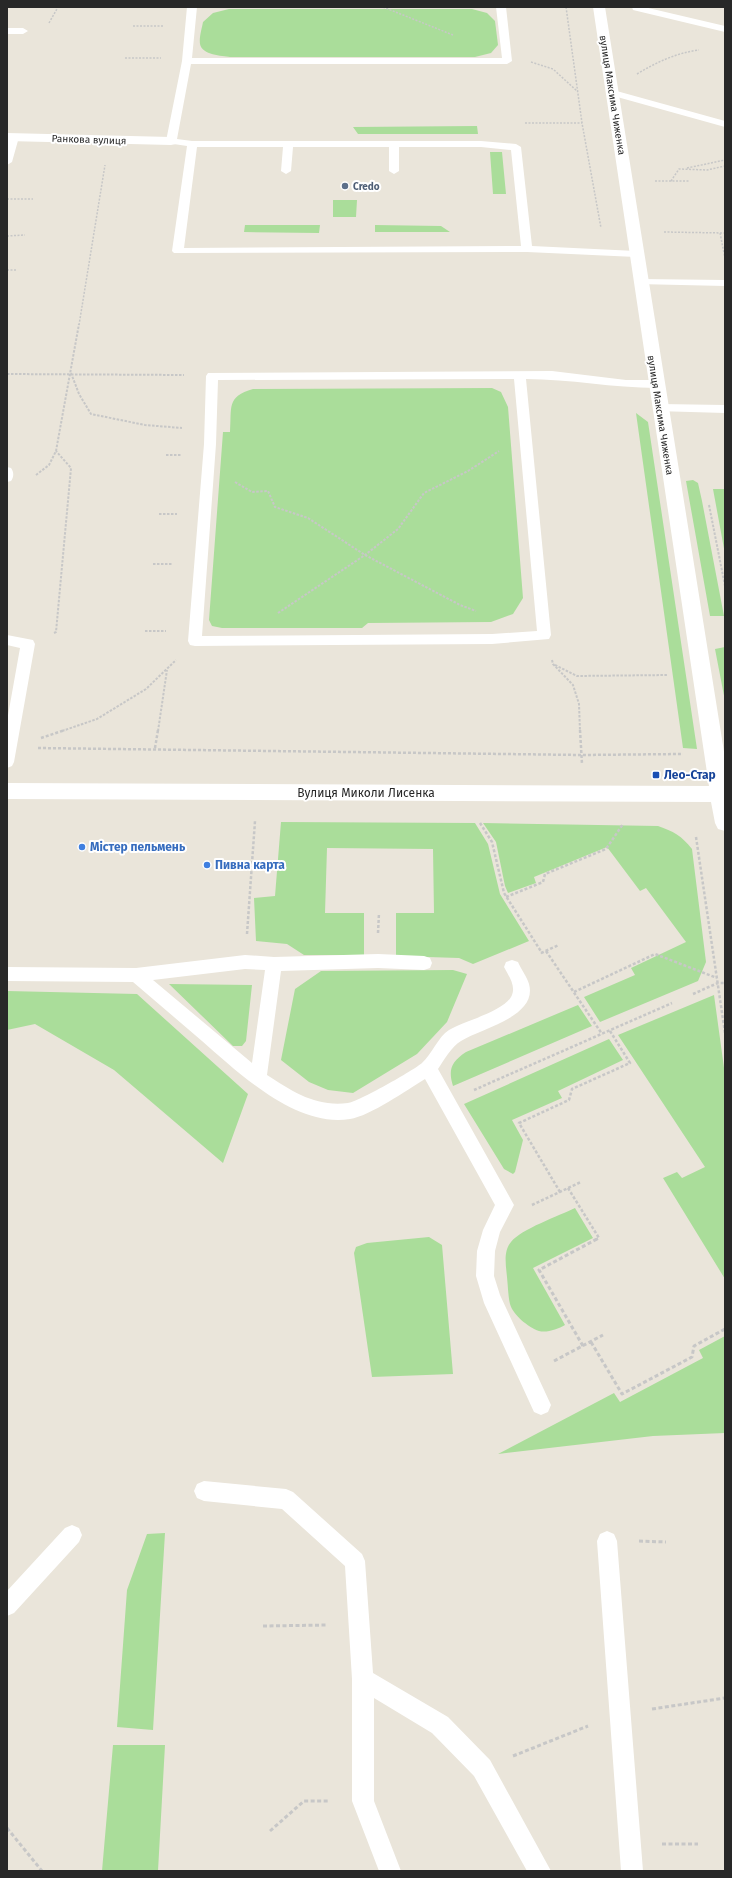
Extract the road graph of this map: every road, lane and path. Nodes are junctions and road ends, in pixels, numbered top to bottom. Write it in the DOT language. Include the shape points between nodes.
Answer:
graph roads {
  1 [pos="192,7"];
  2 [pos="500,7"];
  3 [pos="599,7"];
  4 [pos="636,8"];
  5 [pos="725,29"];
  6 [pos="7,31"];
  7 [pos="23,31"];
  8 [pos="702,50"];
  9 [pos="125,58"];
  10 [pos="187,60"];
  11 [pos="612,93"];
  12 [pos="725,124"];
  13 [pos="10,137"];
  14 [pos="109,140"];
  15 [pos="171,141"];
  16 [pos="192,144"];
  17 [pos="288,144"];
  18 [pos="394,144"];
  19 [pos="725,160"];
  20 [pos="7,162"];
  21 [pos="725,166"];
  22 [pos="679,170"];
  23 [pos="286,171"];
  24 [pos="394,171"];
  25 [pos="626,181"];
  26 [pos="671,181"];
  27 [pos="690,181"];
  28 [pos="7,199"];
  29 [pos="33,199"];
  30 [pos="657,232"];
  31 [pos="720,233"];
  32 [pos="725,233"];
  33 [pos="25,235"];
  34 [pos="7,236"];
  35 [pos="527,250"];
  36 [pos="636,254"];
  37 [pos="725,258"];
  38 [pos="7,270"];
  39 [pos="17,270"];
  40 [pos="641,282"];
  41 [pos="725,284"];
  42 [pos="71,373"];
  43 [pos="7,374"];
  44 [pos="212,376"];
  45 [pos="520,376"];
  46 [pos="657,384"];
  47 [pos="660,408"];
  48 [pos="725,409"];
  49 [pos="525,434"];
  50 [pos="210,444"];
  51 [pos="56,451"];
  52 [pos="7,471"];
  53 [pos="7,478"];
  54 [pos="32,479"];
  55 [pos="365,555"];
  56 [pos="481,614"];
  57 [pos="274,615"];
  58 [pos="544,635"];
  59 [pos="7,640"];
  60 [pos="195,641"];
  61 [pos="28,644"];
  62 [pos="553,664"];
  63 [pos="167,670"];
  64 [pos="668,674"];
  65 [pos="10,748"];
  66 [pos="156,748"];
  67 [pos="714,754"];
  68 [pos="582,756"];
  69 [pos="7,762"];
  70 [pos="7,791"];
  71 [pos="256,793"];
  72 [pos="585,793"];
  73 [pos="722,794"];
  74 [pos="476,818"];
  75 [pos="626,820"];
  76 [pos="725,823"];
  77 [pos="696,835"];
  78 [pos="506,897"];
  79 [pos="546,951"];
  80 [pos="542,953"];
  81 [pos="244,962"];
  82 [pos="424,963"];
  83 [pos="274,964"];
  84 [pos="512,967"];
  85 [pos="7,974"];
  86 [pos="136,975"];
  87 [pos="717,978"];
  88 [pos="718,983"];
  89 [pos="725,983"];
  90 [pos="574,992"];
  91 [pos="693,994"];
  92 [pos="672,1003"];
  93 [pos="610,1031"];
  94 [pos="725,1033"];
  95 [pos="602,1034"];
  96 [pos="428,1068"];
  97 [pos="258,1080"];
  98 [pos="448,1101"];
  99 [pos="581,1182"];
  100 [pos="568,1188"];
  101 [pos="560,1192"];
  102 [pos="505,1205"];
  103 [pos="725,1329"];
  104 [pos="602,1335"];
  105 [pos="591,1342"];
  106 [pos="583,1346"];
  107 [pos="527,1376"];
  108 [pos="540,1405"];
  109 [pos="204,1491"];
  110 [pos="72,1535"];
  111 [pos="607,1541"];
  112 [pos="7,1606"];
  113 [pos="359,1625"];
  114 [pos="263,1626"];
  115 [pos="363,1679"];
  116 [pos="363,1801"];
  117 [pos="7,1828"];
  118 [pos="270,1831"];
  119 [pos="42,1871"];
  120 [pos="390,1871"];
  121 [pos="540,1871"];
  122 [pos="632,1871"];
  1 -- 10 [label="lane"];
  2 -- 10 [label="lane" via="508,61"];
  3 -- 11 [label="street, вулиця Максима Чиженка"];
  4 -- 5 [label="lane"];
  6 -- 7 [label="lane"];
  8 -- 11 [label="path" via="683,51 656,61"];
  9 -- 10 [label="path"];
  10 -- 15 [label="lane"];
  11 -- 12 [label="lane"];
  11 -- 25 [label="street, вулиця Максима Чиженка"];
  13 -- 14 [label="street, Ранкова вулиця"];
  13 -- 20 [label="lane"];
  14 -- 15 [label="street, Ранкова вулиця"];
  14 -- 42 [label="path"];
  15 -- 16 [label="lane"];
  16 -- 17 [label="lane"];
  16 -- 35 [label="lane" via="178,251"];
  17 -- 18 [label="lane"];
  17 -- 23 [label="lane"];
  18 -- 24 [label="lane"];
  18 -- 35 [label="lane" via="481,144 516,147"];
  19 -- 22 [label="path"];
  21 -- 22 [label="path" via="707,170"];
  22 -- 26 [label="path"];
  25 -- 26 [label="path"];
  25 -- 36 [label="street, вулиця Максима Чиженка"];
  26 -- 27 [label="path"];
  28 -- 29 [label="path"];
  30 -- 31 [label="path"];
  31 -- 32 [label="path"];
  31 -- 37 [label="path"];
  33 -- 34 [label="path"];
  35 -- 36 [label="lane"];
  36 -- 40 [label="street, вулиця Максима Чиженка"];
  38 -- 39 [label="path"];
  40 -- 41 [label="lane"];
  40 -- 46 [label="street, вулиця Максима Чиженка"];
  42 -- 43 [label="path"];
  42 -- 44 [label="path"];
  42 -- 50 [label="path" via="79,394 91,414 145,425 181,427"];
  42 -- 51 [label="path"];
  44 -- 45 [label="lane"];
  44 -- 50 [label="lane"];
  45 -- 46 [label="lane" via="552,375 626,384"];
  45 -- 49 [label="lane"];
  46 -- 47 [label="street, вулиця Максима Чиженка"];
  47 -- 48 [label="lane"];
  47 -- 67 [label="street, вулиця Максима Чиженка"];
  49 -- 55 [label="path" via="468,471 424,494 398,530"];
  49 -- 58 [label="lane"];
  50 -- 55 [label="path" via="224,475 252,492 268,491 275,508 308,518"];
  50 -- 60 [label="lane"];
  51 -- 54 [label="path" via="49,465"];
  51 -- 61 [label="path" via="71,468 56,632"];
  52 -- 53 [label="lane"];
  55 -- 56 [label="path"];
  55 -- 57 [label="path"];
  58 -- 60 [label="lane" via="492,639"];
  58 -- 62 [label="path"];
  59 -- 61 [label="lane"];
  60 -- 63 [label="path"];
  61 -- 65 [label="lane"];
  62 -- 64 [label="path" via="577,676"];
  62 -- 68 [label="path" via="573,685 579,704"];
  63 -- 65 [label="path" via="146,689 98,719"];
  63 -- 66 [label="path"];
  65 -- 66 [label="path"];
  65 -- 69 [label="lane"];
  66 -- 68 [label="path"];
  67 -- 68 [label="path"];
  67 -- 73 [label="street, вулиця Максима Чиженка"];
  68 -- 72 [label="path"];
  70 -- 71 [label="street, Вулиця Миколи Лисенка"];
  71 -- 72 [label="street, Вулиця Миколи Лисенка"];
  71 -- 81 [label="path"];
  72 -- 73 [label="street, Вулиця Миколи Лисенка"];
  73 -- 76 [label="street, вулиця Максима Чиженка"];
  74 -- 78 [label="path" via="492,842 501,886"];
  75 -- 78 [label="path" via="606,849 544,874 543,882"];
  77 -- 87 [label="path"];
  78 -- 80 [label="path"];
  79 -- 90 [label="path"];
  81 -- 83 [label="lane"];
  81 -- 86 [label="lane"];
  82 -- 83 [label="lane" via="378,961"];
  83 -- 97 [label="lane"];
  84 -- 96 [label="lane" via="521,985 520,998 510,1010 454,1036"];
  85 -- 86 [label="lane"];
  86 -- 97 [label="lane"];
  87 -- 88 [label="path"];
  87 -- 90 [label="path" via="655,954"];
  88 -- 89 [label="path"];
  88 -- 91 [label="path"];
  88 -- 94 [label="path"];
  90 -- 95 [label="path"];
  92 -- 93 [label="path"];
  93 -- 95 [label="path"];
  93 -- 101 [label="path" via="630,1063 572,1089 569,1100 519,1123"];
  95 -- 98 [label="path"];
  96 -- 97 [label="lane" via="373,1101 351,1110 333,1112 326,1112 290,1099"];
  96 -- 98 [label="lane"];
  98 -- 102 [label="lane"];
  99 -- 100 [label="path"];
  100 -- 101 [label="path"];
  100 -- 106 [label="path" via="599,1238 539,1270"];
  101 -- 102 [label="path" via="525,1208"];
  102 -- 107 [label="lane" via="492,1230 486,1251 485,1276 491,1297"];
  103 -- 105 [label="path" via="694,1346 692,1357 622,1394"];
  104 -- 105 [label="path"];
  105 -- 106 [label="path"];
  106 -- 107 [label="path"];
  107 -- 108 [label="lane"];
  109 -- 113 [label="lane" via="286,1499 355,1561"];
  110 -- 112 [label="lane"];
  111 -- 122 [label="lane"];
  113 -- 114 [label="path"];
  113 -- 115 [label="lane"];
  115 -- 116 [label="lane"];
  115 -- 121 [label="lane" via="440,1725 482,1768"];
  116 -- 118 [label="path" via="304,1801"];
  116 -- 120 [label="lane"];
  117 -- 119 [label="path"];
}
